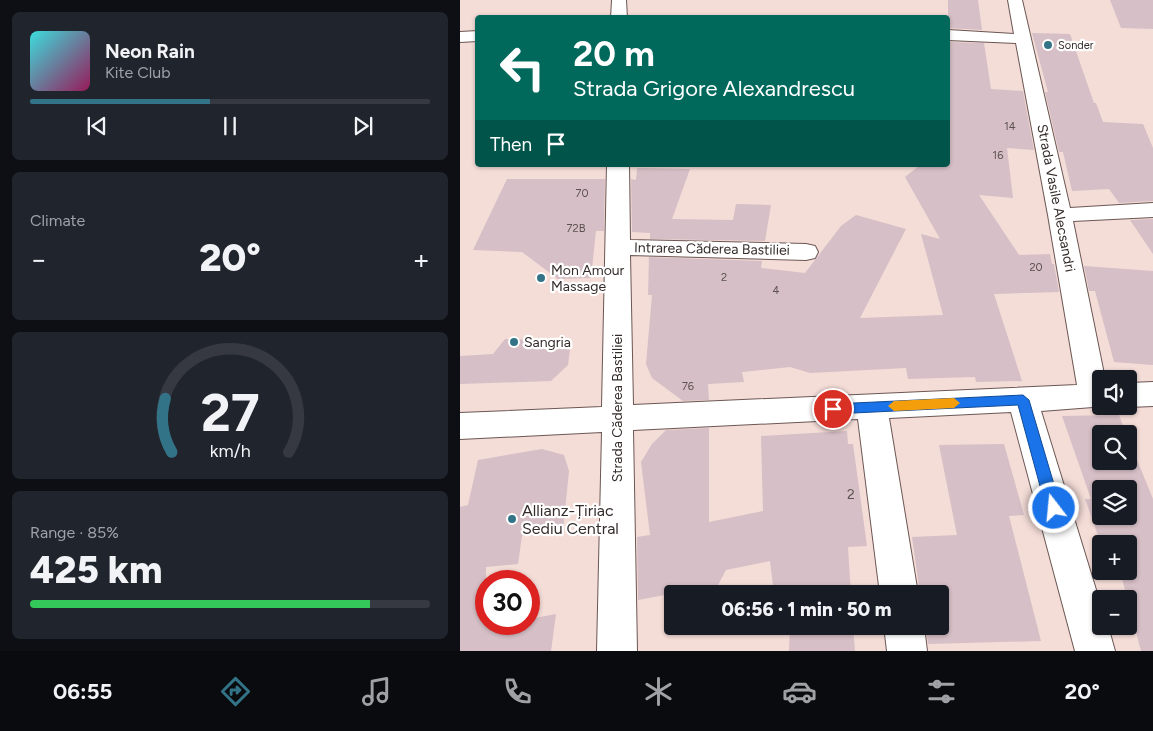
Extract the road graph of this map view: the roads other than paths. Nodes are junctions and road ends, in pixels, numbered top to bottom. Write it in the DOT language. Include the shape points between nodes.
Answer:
graph roads {
  1 [pos="619,0"];
  2 [pos="1015,0"];
  3 [pos="619,15"];
  4 [pos="950,35"];
  5 [pos="475,36"];
  6 [pos="460,37"];
  7 [pos="1023,39"];
  8 [pos="618,167"];
  9 [pos="1153,210"];
  10 [pos="1060,216"];
  11 [pos="617,247"];
  12 [pos="806,252"];
  13 [pos="1093,370"];
  14 [pos="1153,394"];
  15 [pos="1137,395"];
  16 [pos="1092,396"];
  17 [pos="1023,400"];
  18 [pos="872,407"];
  19 [pos="617,419"];
  20 [pos="460,426"];
  21 [pos="898,585"];
  22 [pos="905,635"];
  23 [pos="618,651"];
  24 [pos="907,651"];
  25 [pos="1095,651"];
  1 -- 3 [label="street"];
  2 -- 7 [label="street, Strada Vasile Alecsandri"];
  4 -- 7 [label="street"];
  5 -- 6 [label="street"];
  7 -- 10 [label="street, Strada Vasile Alecsandri"];
  8 -- 11 [label="street, Strada Căderea Bastiliei"];
  9 -- 10 [label="street"];
  10 -- 13 [label="street, Strada Vasile Alecsandri"];
  11 -- 12 [label="street, Intrarea Căderea Bastiliei"];
  11 -- 19 [label="street, Strada Căderea Bastiliei"];
  14 -- 15 [label="street"];
  16 -- 17 [label="street"];
  17 -- 18 [label="street"];
  17 -- 25 [label="street"];
  18 -- 19 [label="street"];
  18 -- 21 [label="street"];
  19 -- 20 [label="street"];
  19 -- 23 [label="street, Strada Căderea Bastiliei"];
  22 -- 24 [label="street"];
}
